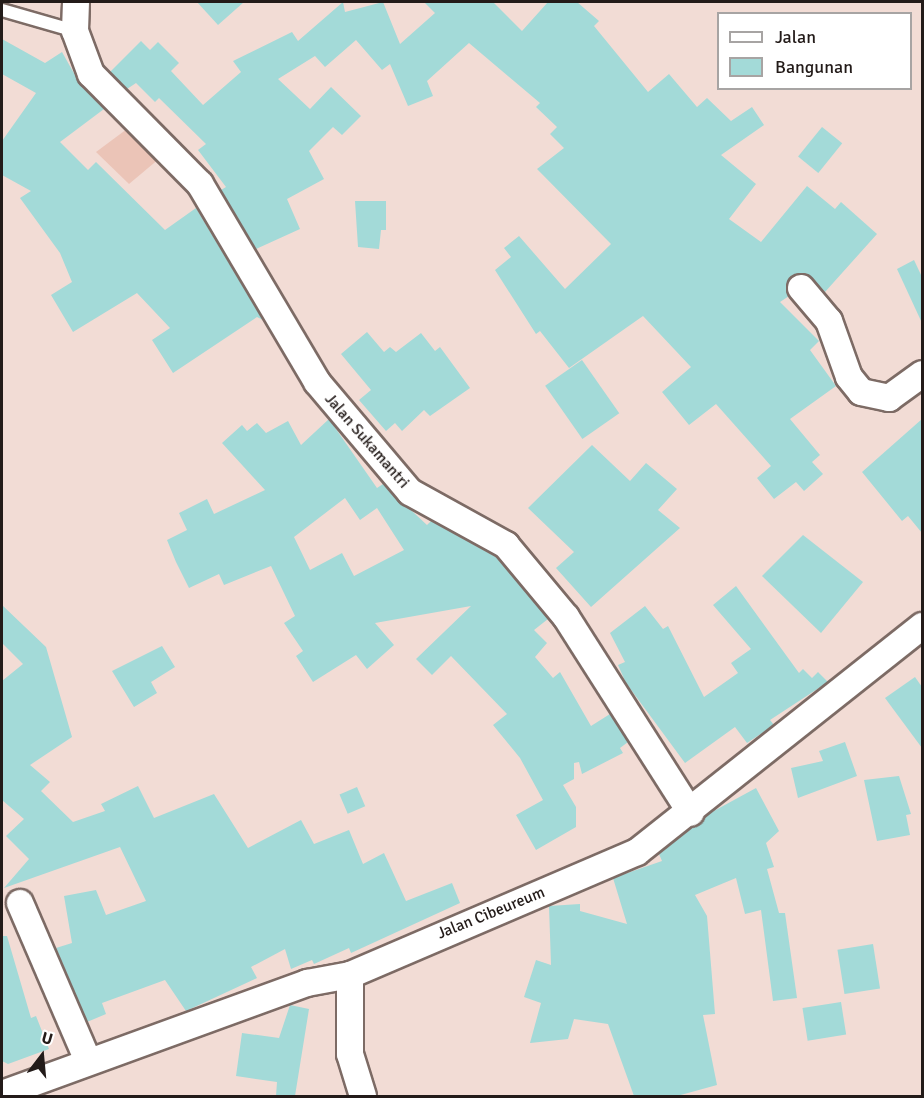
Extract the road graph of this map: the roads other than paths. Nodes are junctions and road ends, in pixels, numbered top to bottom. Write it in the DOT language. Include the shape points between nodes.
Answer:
graph roads {
  1 [pos="76,2"];
  2 [pos="2,10"];
  3 [pos="75,31"];
  4 [pos="801,288"];
  5 [pos="922,374"];
  6 [pos="922,626"];
  7 [pos="691,813"];
  8 [pos="20,903"];
  9 [pos="350,975"];
  10 [pos="88,1061"];
  11 [pos="2,1094"];
  12 [pos="363,1096"];
  1 -- 3 [label="street, Jalan Sukamantri"];
  2 -- 3 [label="lane"];
  3 -- 7 [label="street, Jalan Sukamantri" via="91,74 200,184 317,382 357,434 410,492 506,545 566,617"];
  4 -- 5 [label="street" via="829,321 849,377 861,392 889,398"];
  6 -- 7 [label="street, Jalan Cibeureum"];
  7 -- 9 [label="street, Jalan Cibeureum" via="637,852"];
  8 -- 10 [label="street"];
  9 -- 10 [label="street, Jalan Cibeureum" via="307,983 148,1045"];
  9 -- 12 [label="street" via="350,1054"];
  10 -- 11 [label="street, Jalan Cibeureum"];
}
